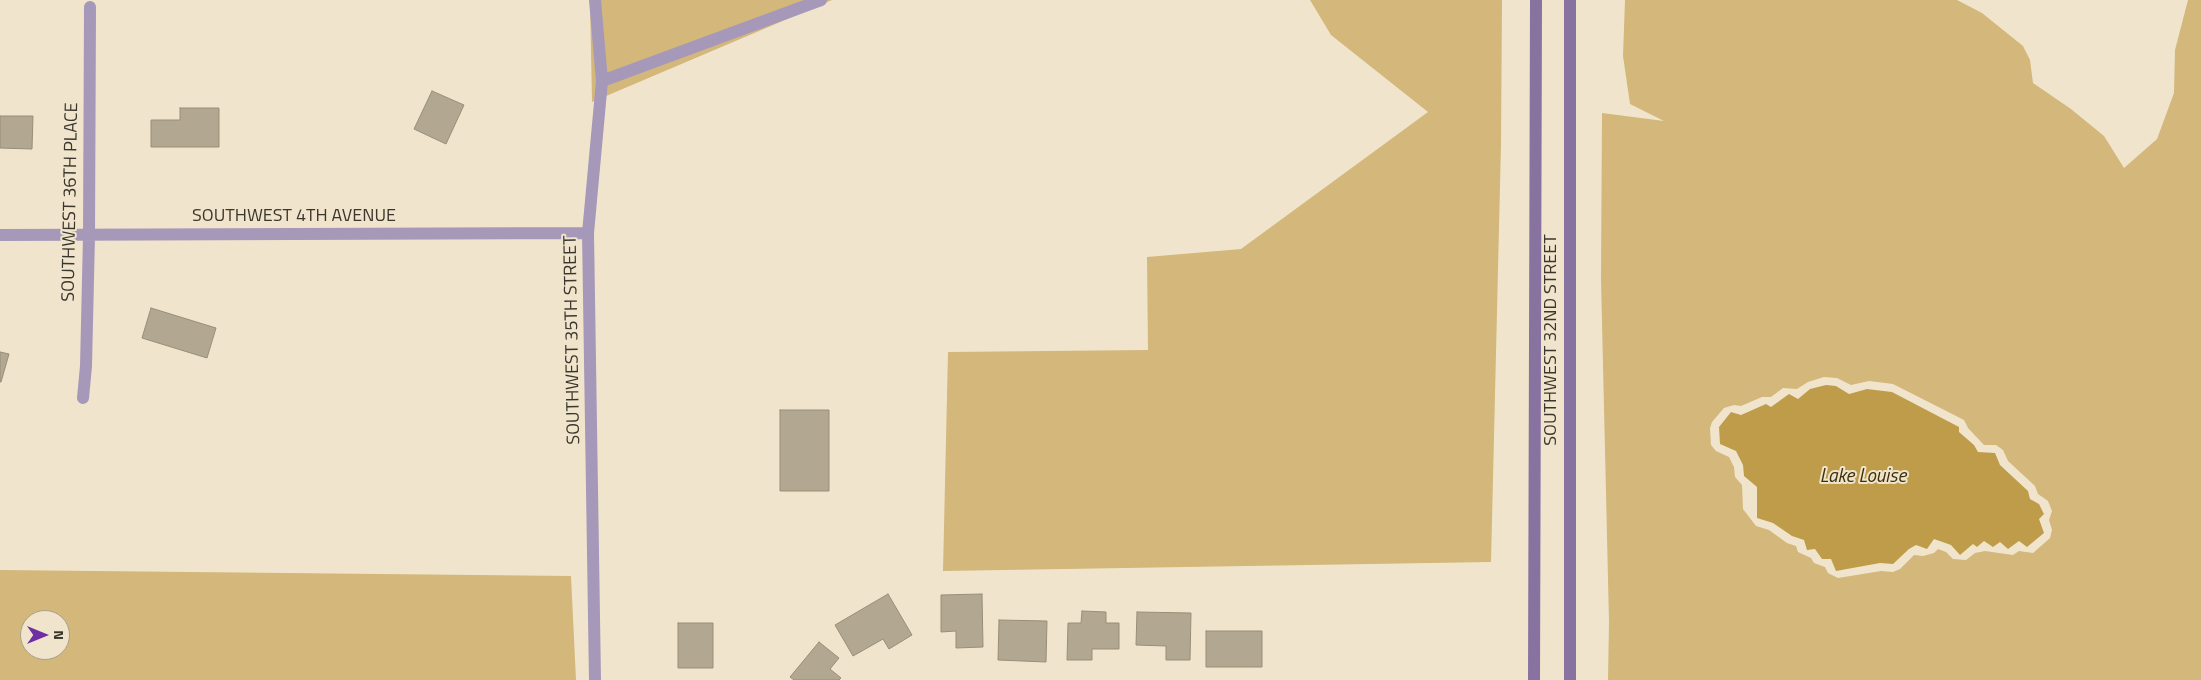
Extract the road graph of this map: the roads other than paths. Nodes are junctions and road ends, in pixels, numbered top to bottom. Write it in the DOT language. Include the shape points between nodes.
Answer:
graph roads {
  1 [pos="595,0"];
  2 [pos="821,0"];
  3 [pos="1536,0"];
  4 [pos="1570,0"];
  5 [pos="90,7"];
  6 [pos="602,82"];
  7 [pos="588,233"];
  8 [pos="0,235"];
  9 [pos="89,236"];
  10 [pos="84,398"];
  11 [pos="595,680"];
  12 [pos="1534,680"];
  13 [pos="1570,680"];
  1 -- 6 [label="street, SOUTHWEST 35TH STREET"];
  2 -- 6 [label="street"];
  3 -- 12 [label="main road, SOUTHWEST 32ND STREET"];
  4 -- 13 [label="main road, SOUTHWEST 32ND STREET"];
  5 -- 9 [label="street, SOUTHWEST 36TH PLACE"];
  6 -- 7 [label="street, SOUTHWEST 35TH STREET"];
  7 -- 9 [label="street, SOUTHWEST 4TH AVENUE"];
  7 -- 11 [label="street, SOUTHWEST 35TH STREET"];
  8 -- 9 [label="street, SOUTHWEST 4TH AVENUE"];
  9 -- 10 [label="street, SOUTHWEST 36TH PLACE"];
}
